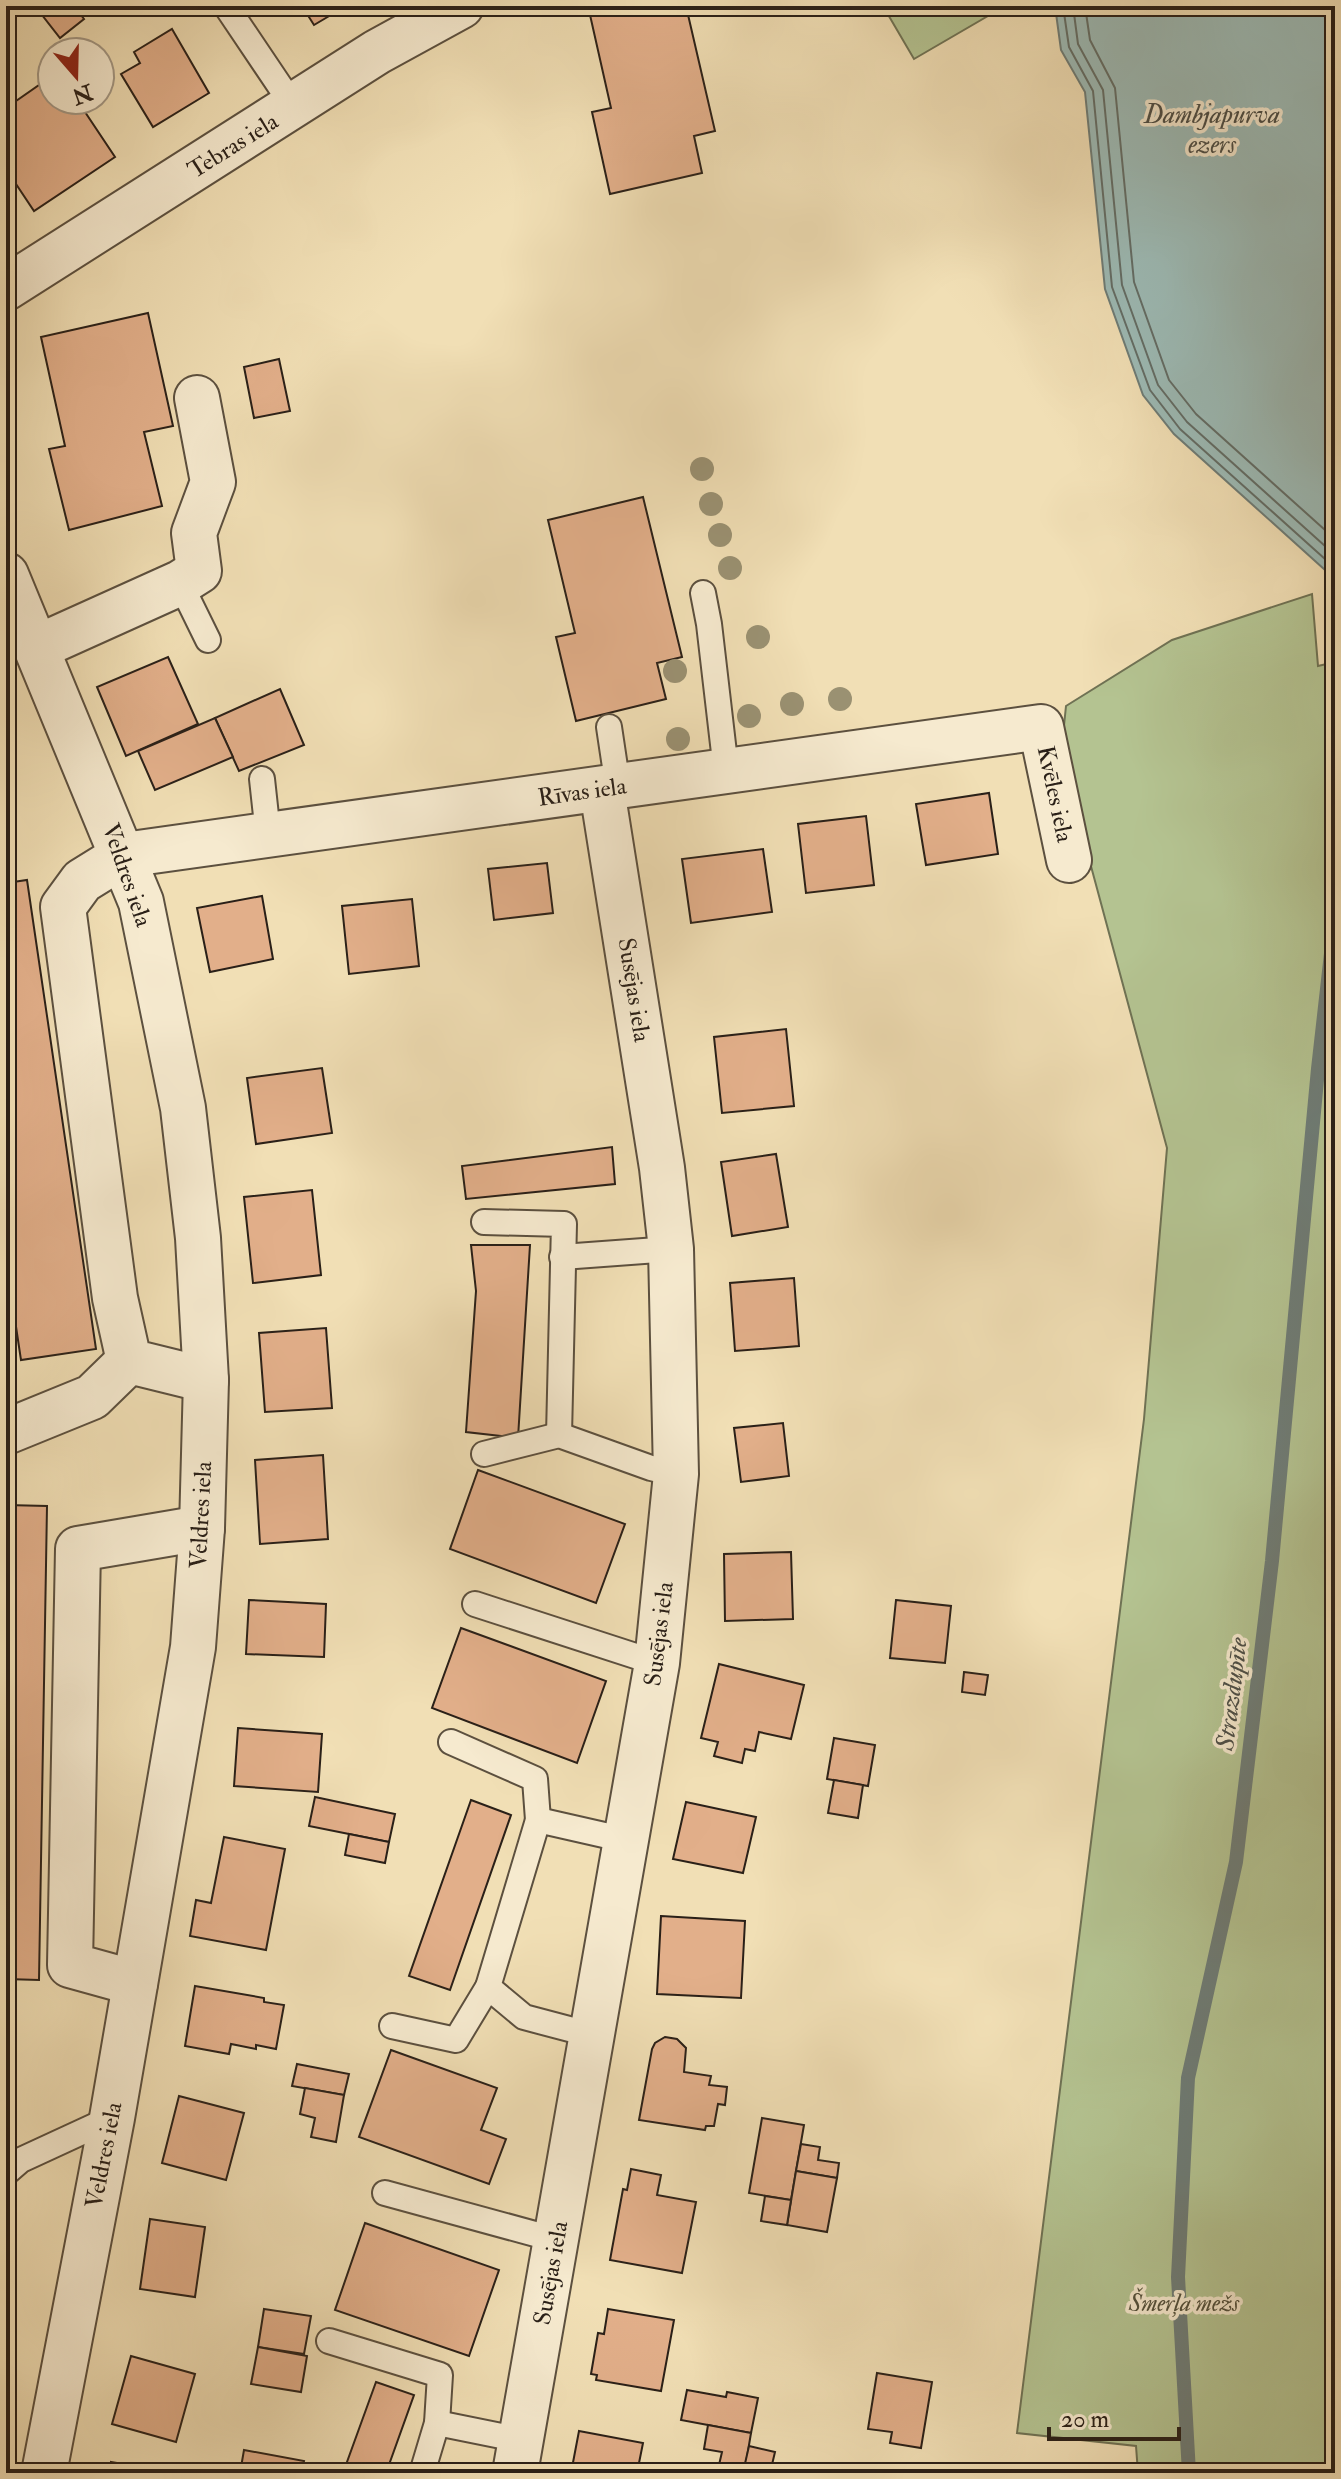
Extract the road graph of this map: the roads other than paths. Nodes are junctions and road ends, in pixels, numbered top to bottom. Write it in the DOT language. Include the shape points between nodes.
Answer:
graph roads {
  1 [pos="226,6"];
  2 [pos="461,6"];
  3 [pos="294,107"];
  4 [pos="6,288"];
  5 [pos="197,398"];
  6 [pos="6,575"];
  7 [pos="180,583"];
  8 [pos="703,593"];
  9 [pos="208,640"];
  10 [pos="38,647"];
  11 [pos="609,727"];
  12 [pos="1041,727"];
  13 [pos="726,770"];
  14 [pos="262,779"];
  15 [pos="610,788"];
  16 [pos="268,834"];
  17 [pos="124,855"];
  18 [pos="1069,860"];
  19 [pos="484,1222"];
  20 [pos="671,1249"];
  21 [pos="562,1257"];
  22 [pos="129,1361"];
  23 [pos="206,1380"];
  24 [pos="6,1432"];
  25 [pos="559,1435"];
  26 [pos="484,1454"];
  27 [pos="676,1474"];
  28 [pos="202,1528"];
  29 [pos="475,1604"];
  30 [pos="657,1663"];
  31 [pos="451,1742"];
  32 [pos="538,1820"];
  33 [pos="626,1840"];
  34 [pos="135,1983"];
  35 [pos="488,1987"];
  36 [pos="392,2026"];
  37 [pos="592,2035"];
  38 [pos="112,2118"];
  39 [pos="6,2173"];
  40 [pos="385,2193"];
  41 [pos="557,2240"];
  42 [pos="329,2341"];
  43 [pos="437,2423"];
  44 [pos="518,2457"];
  45 [pos="44,2473"];
  46 [pos="422,2473"];
  1 -- 3 [label="lane"];
  2 -- 3 [label="street, Tebras iela" via="377,52"];
  3 -- 4 [label="street, Tebras iela"];
  5 -- 7 [label="street" via="213,482 194,533 199,571"];
  6 -- 10 [label="street, Veldres iela"];
  7 -- 9 [label="lane"];
  7 -- 10 [label="street"];
  8 -- 13 [label="lane"];
  10 -- 17 [label="street, Veldres iela"];
  11 -- 15 [label="lane"];
  12 -- 13 [label="street, Rīvas iela"];
  12 -- 18 [label="street, Kvēles iela"];
  13 -- 15 [label="street, Rīvas iela"];
  14 -- 16 [label="lane"];
  15 -- 16 [label="street, Rīvas iela"];
  15 -- 20 [label="street, Susējas iela"];
  16 -- 17 [label="street, Rīvas iela"];
  17 -- 22 [label="street" via="82,881 63,907 115,1298"];
  17 -- 23 [label="street, Veldres iela" via="141,902 183,1108"];
  19 -- 21 [label="lane" via="564,1224"];
  20 -- 21 [label="lane"];
  20 -- 27 [label="street, Susējas iela"];
  21 -- 25 [label="lane"];
  22 -- 23 [label="street"];
  22 -- 24 [label="street" via="92,1397"];
  23 -- 28 [label="street, Veldres iela"];
  25 -- 26 [label="lane"];
  25 -- 27 [label="lane"];
  27 -- 30 [label="street, Susējas iela"];
  28 -- 34 [label="street, Veldres iela" via="193,1647"];
  28 -- 34 [label="street" via="78,1549 70,1965"];
  29 -- 30 [label="lane"];
  30 -- 33 [label="street, Susējas iela"];
  31 -- 32 [label="lane" via="535,1779"];
  32 -- 33 [label="lane"];
  32 -- 35 [label="lane"];
  33 -- 37 [label="street, Susējas iela"];
  34 -- 38 [label="street, Veldres iela"];
  35 -- 36 [label="lane" via="456,2040"];
  35 -- 37 [label="lane" via="524,2017"];
  37 -- 41 [label="street, Susējas iela"];
  38 -- 39 [label="lane" via="21,2160"];
  38 -- 45 [label="street, Veldres iela"];
  40 -- 41 [label="lane"];
  41 -- 44 [label="street, Susējas iela"];
  42 -- 43 [label="lane" via="440,2375"];
  43 -- 44 [label="lane"];
  43 -- 46 [label="lane"];
}
